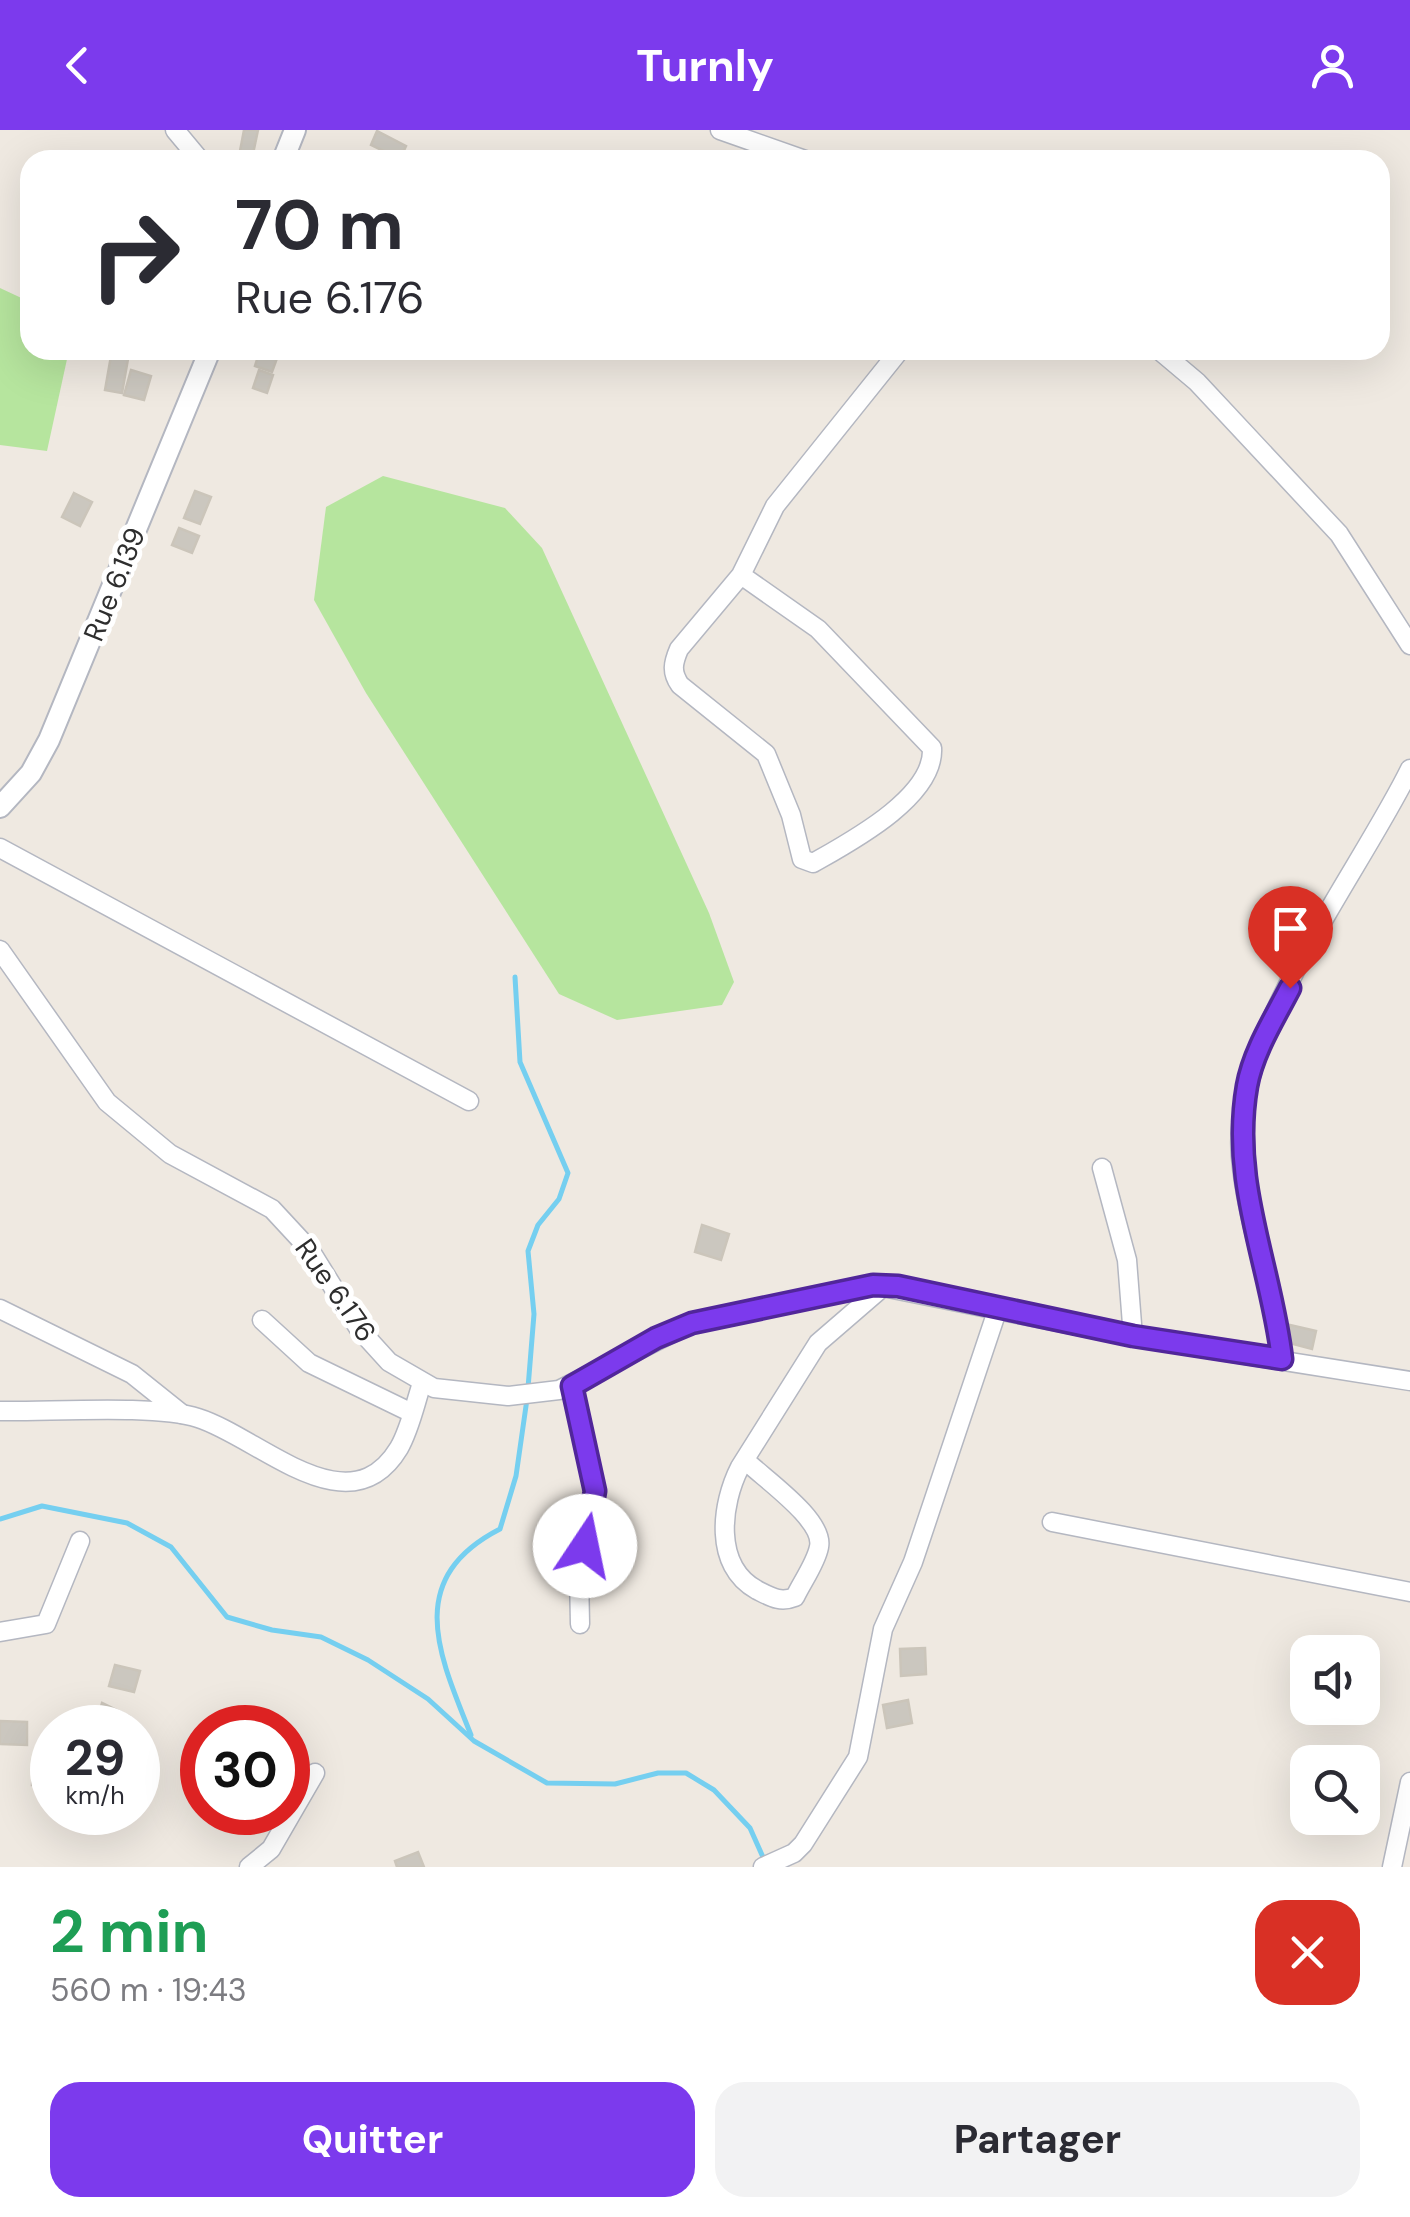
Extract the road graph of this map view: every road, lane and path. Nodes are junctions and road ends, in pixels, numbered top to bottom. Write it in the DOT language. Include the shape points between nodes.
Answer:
graph roads {
  1 [pos="175,130"];
  2 [pos="720,130"];
  3 [pos="192,150"];
  4 [pos="777,150"];
  5 [pos="206,360"];
  6 [pos="892,360"];
  7 [pos="1171,360"];
  8 [pos="741,575"];
  9 [pos="1410,646"];
  10 [pos="1410,769"];
  11 [pos="0,807"];
  12 [pos="0,848"];
  13 [pos="0,950"];
  14 [pos="469,1101"];
  15 [pos="1102,1168"];
  16 [pos="884,1286"];
  17 [pos="0,1309"];
  18 [pos="998,1311"];
  19 [pos="262,1320"];
  20 [pos="1133,1336"];
  21 [pos="1282,1359"];
  22 [pos="1410,1381"];
  23 [pos="422,1383"];
  24 [pos="572,1386"];
  25 [pos="0,1412"];
  26 [pos="412,1413"];
  27 [pos="182,1415"];
  28 [pos="744,1460"];
  29 [pos="1052,1522"];
  30 [pos="80,1542"];
  31 [pos="1410,1592"];
  32 [pos="580,1624"];
  33 [pos="0,1632"];
  34 [pos="315,1773"];
  35 [pos="1410,1782"];
  36 [pos="249,1867"];
  37 [pos="763,1867"];
  38 [pos="1392,1867"];
  1 -- 3 [label="street"];
  2 -- 4 [label="street"];
  5 -- 11 [label="street, Rue 6.139" via="49,740"];
  6 -- 8 [label="street" via="775,506"];
  7 -- 9 [label="street" via="1339,534"];
  8 -- 8 [label="street" via="679,648 673,675 766,754 802,859 813,863 871,830 907,798 927,773 932,748 818,629"];
  10 -- 21 [label="street" via="1318,933 1248,1083 1240,1154"];
  12 -- 14 [label="street"];
  13 -- 23 [label="street, Rue 6.176" via="107,1102 170,1154 272,1209 310,1250 360,1329 389,1362"];
  15 -- 20 [label="street" via="1127,1260"];
  16 -- 18 [label="street, Rue 6.176"];
  16 -- 24 [label="street, Rue 6.176" via="692,1323"];
  16 -- 28 [label="street" via="818,1343"];
  17 -- 27 [label="street" via="132,1374"];
  18 -- 20 [label="street, Rue 6.176"];
  18 -- 37 [label="street" via="913,1562 883,1629 858,1756 803,1844"];
  19 -- 26 [label="street" via="309,1363"];
  20 -- 21 [label="street, Rue 6.176"];
  21 -- 22 [label="street, Rue 6.176"];
  23 -- 24 [label="street, Rue 6.176" via="508,1396"];
  23 -- 26 [label="street"];
  24 -- 32 [label="street" via="595,1491 580,1574"];
  25 -- 27 [label="street"];
  26 -- 27 [label="street" via="397,1452 350,1483 321,1479"];
  28 -- 28 [label="street" via="810,1518 819,1536 795,1597 774,1599 750,1586 728,1551 726,1503"];
  29 -- 31 [label="street"];
  30 -- 33 [label="street" via="46,1624"];
  34 -- 36 [label="street" via="271,1849"];
  35 -- 38 [label="street"];
}
